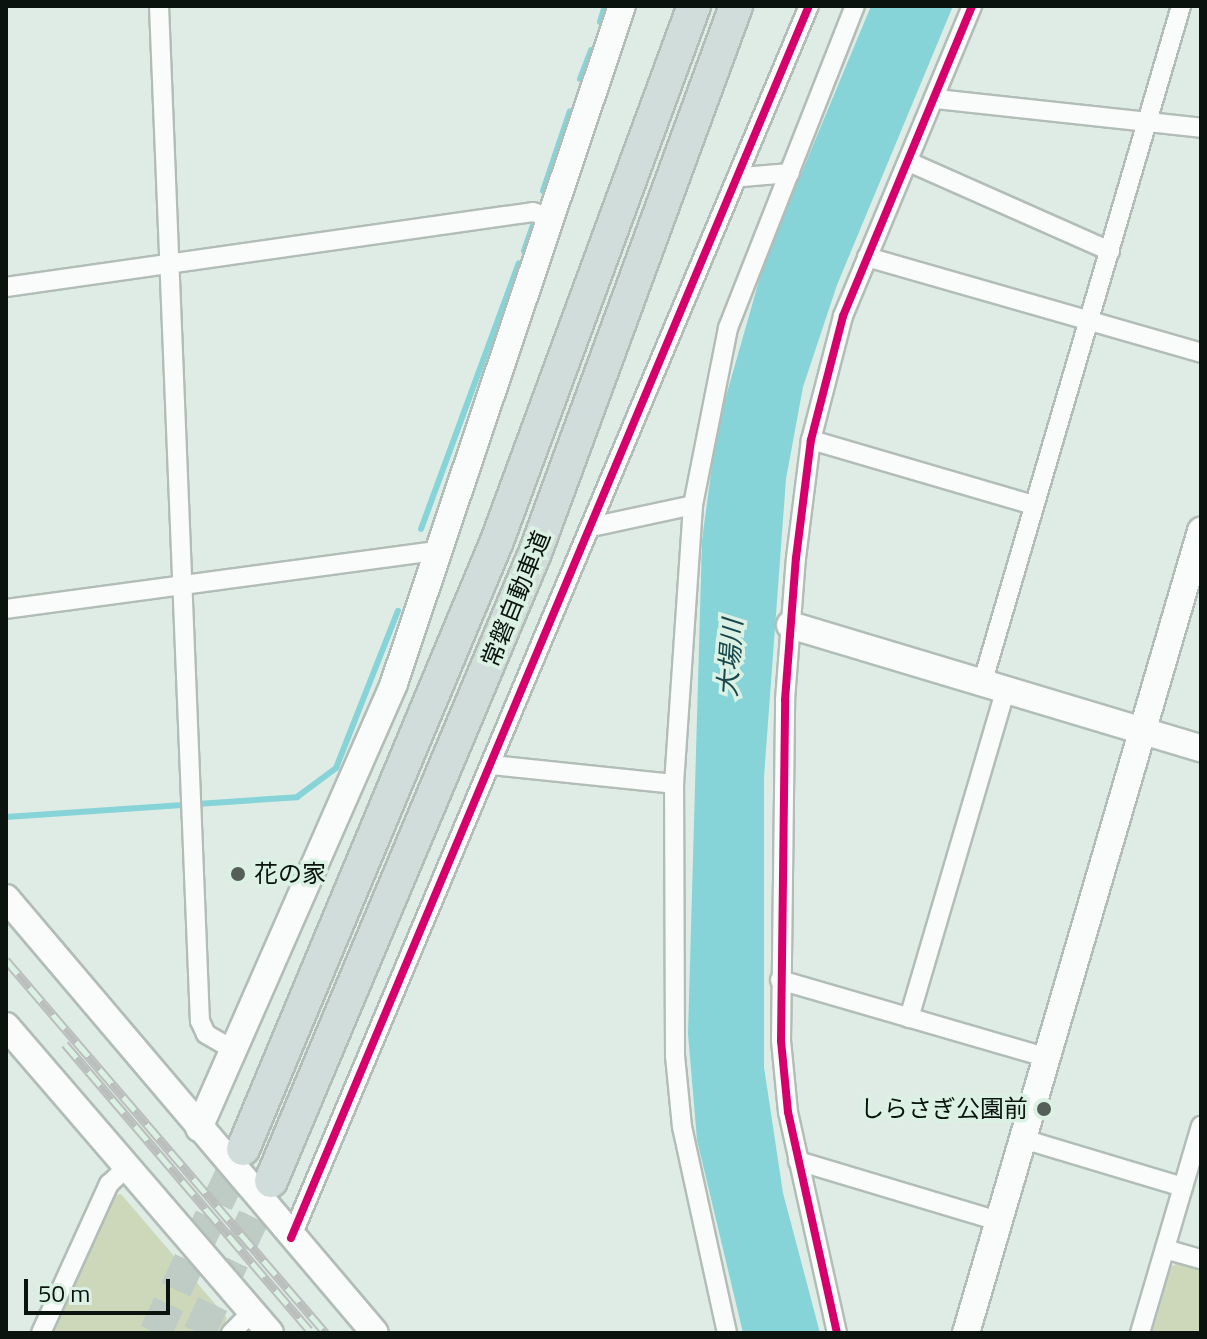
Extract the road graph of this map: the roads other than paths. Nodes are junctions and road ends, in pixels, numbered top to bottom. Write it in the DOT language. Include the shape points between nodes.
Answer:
graph roads {
  1 [pos="159,6"];
  2 [pos="622,6"];
  3 [pos="694,6"];
  4 [pos="736,6"];
  5 [pos="809,6"];
  6 [pos="855,6"];
  7 [pos="972,6"];
  8 [pos="1181,6"];
  9 [pos="936,99"];
  10 [pos="1147,122"];
  11 [pos="1201,128"];
  12 [pos="909,162"];
  13 [pos="790,173"];
  14 [pos="742,177"];
  15 [pos="553,218"];
  16 [pos="1110,251"];
  17 [pos="867,257"];
  18 [pos="172,263"];
  19 [pos="6,287"];
  20 [pos="1088,321"];
  21 [pos="1201,353"];
  22 [pos="811,440"];
  23 [pos="693,505"];
  24 [pos="1034,505"];
  25 [pos="596,526"];
  26 [pos="1201,531"];
  27 [pos="442,550"];
  28 [pos="186,583"];
  29 [pos="6,609"];
  30 [pos="790,625"];
  31 [pos="994,688"];
  32 [pos="1143,730"];
  33 [pos="1201,748"];
  34 [pos="491,765"];
  35 [pos="674,784"];
  36 [pos="6,898"];
  37 [pos="780,980"];
  38 [pos="909,1018"];
  39 [pos="6,1026"];
  40 [pos="236,1051"];
  41 [pos="1048,1058"];
  42 [pos="1201,1126"];
  43 [pos="199,1128"];
  44 [pos="1023,1139"];
  45 [pos="243,1149"];
  46 [pos="798,1161"];
  47 [pos="128,1166"];
  48 [pos="271,1181"];
  49 [pos="1183,1187"];
  50 [pos="998,1221"];
  51 [pos="291,1238"];
  52 [pos="1165,1249"];
  53 [pos="1201,1259"];
  54 [pos="252,1312"];
  55 [pos="41,1333"];
  56 [pos="231,1333"];
  57 [pos="270,1333"];
  58 [pos="375,1333"];
  59 [pos="727,1333"];
  60 [pos="837,1333"];
  61 [pos="966,1333"];
  62 [pos="1140,1333"];
  1 -- 18 [label="street"];
  2 -- 15 [label="street"];
  3 -- 45 [label="highway, 常磐自動車道" via="497,541"];
  4 -- 48 [label="highway, 常磐自動車道" via="535,553"];
  5 -- 14 [label="street"];
  6 -- 13 [label="street"];
  7 -- 9 [label="street"];
  8 -- 10 [label="street"];
  9 -- 10 [label="street"];
  9 -- 12 [label="street"];
  10 -- 11 [label="street"];
  10 -- 16 [label="street"];
  12 -- 16 [label="street"];
  12 -- 17 [label="street"];
  13 -- 14 [label="street"];
  13 -- 23 [label="street" via="728,328"];
  14 -- 25 [label="street"];
  15 -- 18 [label="street" via="533,212"];
  15 -- 27 [label="street"];
  16 -- 20 [label="street"];
  17 -- 20 [label="street"];
  17 -- 22 [label="street"];
  18 -- 19 [label="street"];
  18 -- 28 [label="street"];
  20 -- 21 [label="street"];
  20 -- 24 [label="street"];
  22 -- 24 [label="street"];
  22 -- 30 [label="street"];
  23 -- 25 [label="street"];
  23 -- 35 [label="street"];
  24 -- 31 [label="street"];
  25 -- 34 [label="street"];
  26 -- 32 [label="street"];
  27 -- 28 [label="street"];
  27 -- 40 [label="street" via="389,697"];
  28 -- 29 [label="street"];
  28 -- 40 [label="street" via="200,1021 206,1034"];
  30 -- 31 [label="street"];
  30 -- 37 [label="street"];
  31 -- 32 [label="street"];
  31 -- 38 [label="street"];
  32 -- 33 [label="street"];
  32 -- 41 [label="street"];
  34 -- 35 [label="street"];
  34 -- 51 [label="street"];
  35 -- 59 [label="street" via="675,1056 682,1127"];
  36 -- 43 [label="street" via="111,1015"];
  37 -- 38 [label="street"];
  37 -- 46 [label="street" via="788,1112"];
  38 -- 41 [label="street"];
  39 -- 47 [label="street"];
  40 -- 43 [label="street"];
  41 -- 44 [label="street"];
  42 -- 49 [label="street"];
  43 -- 51 [label="street"];
  44 -- 49 [label="street"];
  44 -- 50 [label="street"];
  46 -- 50 [label="street"];
  46 -- 60 [label="street"];
  47 -- 54 [label="street"];
  47 -- 55 [label="street" via="109,1184"];
  49 -- 52 [label="street"];
  50 -- 61 [label="street"];
  51 -- 58 [label="street"];
  52 -- 53 [label="street"];
  52 -- 62 [label="street"];
  54 -- 56 [label="street"];
  54 -- 57 [label="street"];
}
